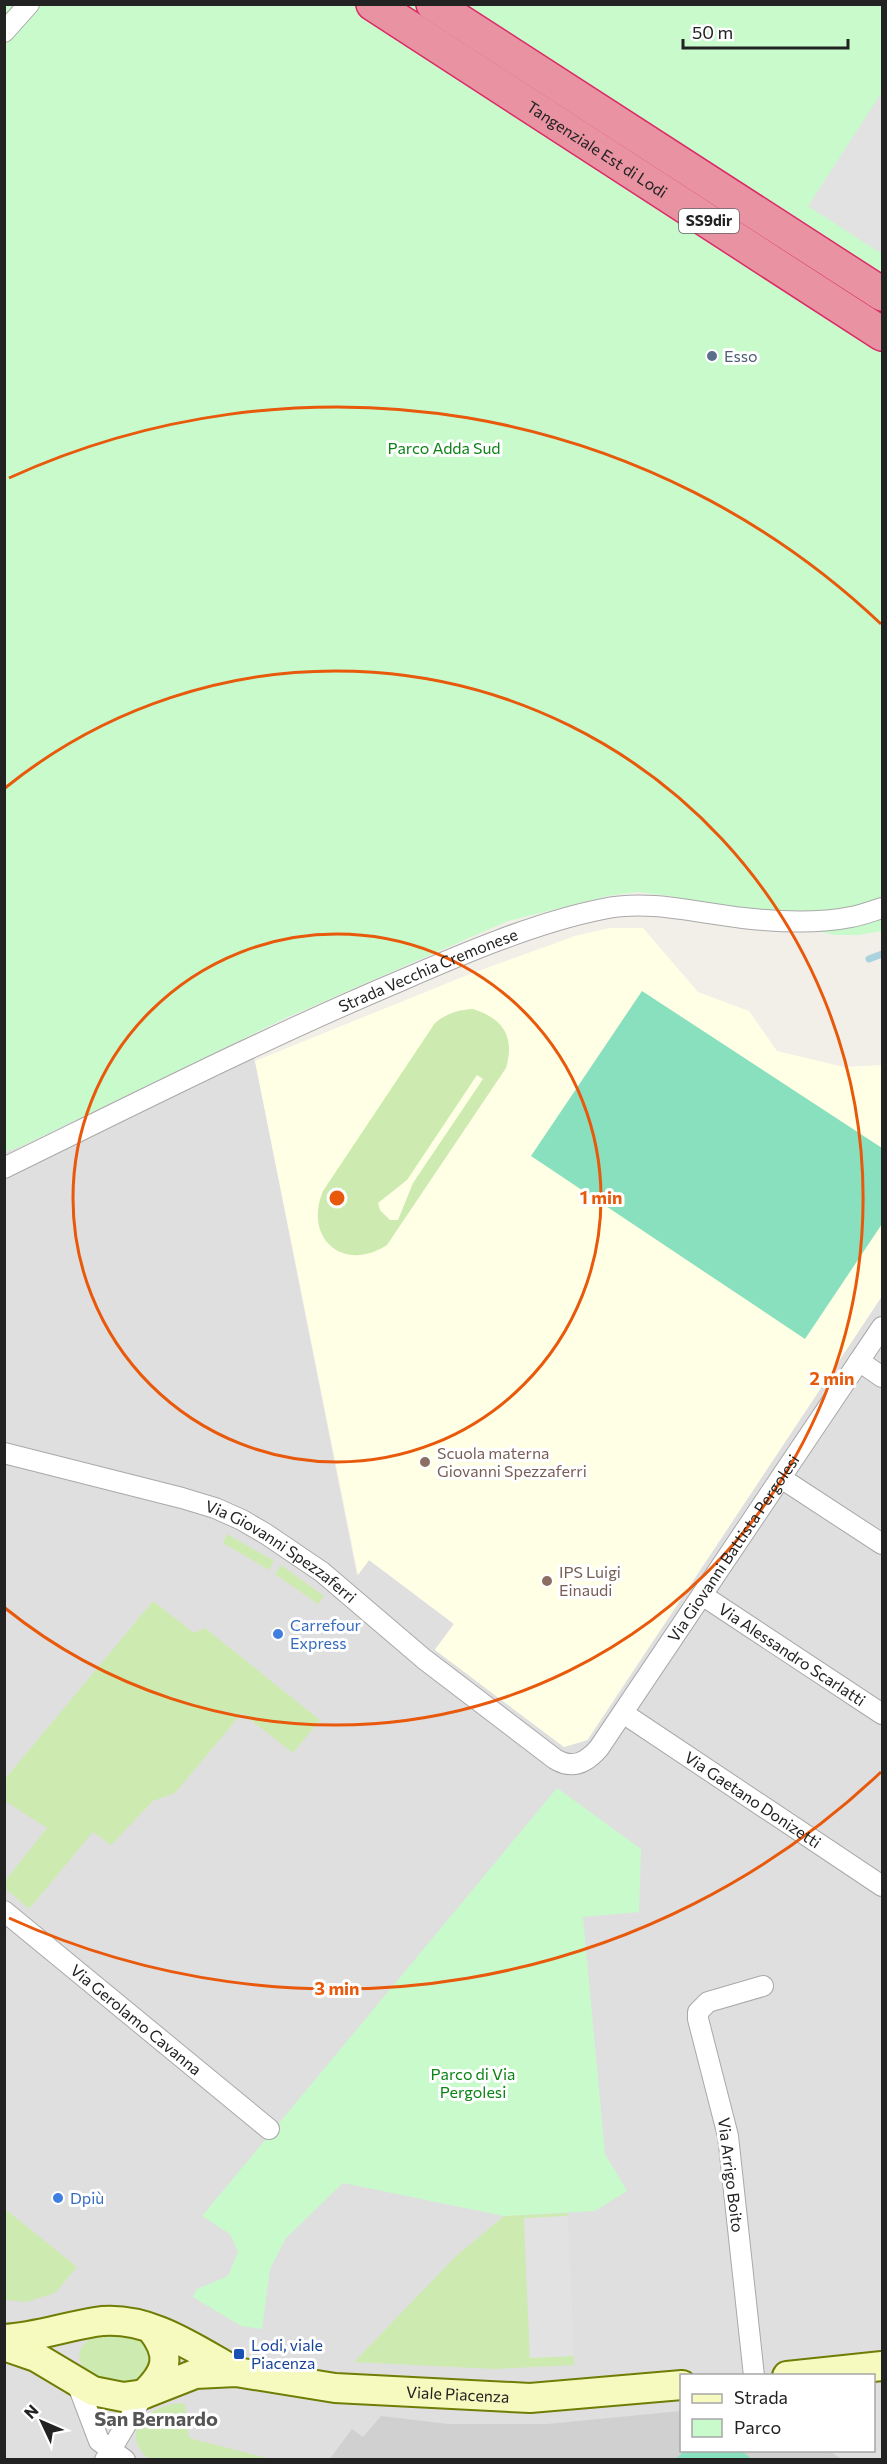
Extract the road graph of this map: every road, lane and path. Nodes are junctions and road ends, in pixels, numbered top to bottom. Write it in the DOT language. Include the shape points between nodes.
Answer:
graph roads {
  1 [pos="29,4"];
  2 [pos="373,4"];
  3 [pos="433,4"];
  4 [pos="4,32"];
  5 [pos="882,294"];
  6 [pos="882,334"];
  7 [pos="882,908"];
  8 [pos="4,1168"];
  9 [pos="882,1327"];
  10 [pos="859,1361"];
  11 [pos="882,1377"];
  12 [pos="4,1453"];
  13 [pos="781,1478"];
  14 [pos="882,1544"];
  15 [pos="702,1595"];
  16 [pos="623,1713"];
  17 [pos="882,1714"];
  18 [pos="579,1764"];
  19 [pos="882,1886"];
  20 [pos="4,1911"];
  21 [pos="763,1986"];
  22 [pos="269,2128"];
  23 [pos="80,2325"];
  24 [pos="152,2330"];
  25 [pos="4,2339"];
  26 [pos="4,2346"];
  27 [pos="882,2366"];
  28 [pos="236,2372"];
  29 [pos="754,2374"];
  30 [pos="806,2374"];
  31 [pos="77,2383"];
  32 [pos="680,2385"];
  33 [pos="144,2394"];
  34 [pos="114,2456"];
  1 -- 4 [label="street"];
  2 -- 6 [label="highway, Tangenziale Est di Lodi / SS9dir"];
  3 -- 5 [label="highway, Tangenziale Est di Lodi / SS9dir"];
  7 -- 8 [label="street, Strada Vecchia Cremonese" via="851,917 811,921 630,906 568,917 359,998"];
  9 -- 10 [label="street, Via Giovanni Battista Pergolesi"];
  10 -- 11 [label="street"];
  10 -- 13 [label="street, Via Giovanni Battista Pergolesi"];
  12 -- 18 [label="street, Via Giovanni Spezzaferri" via="182,1498 242,1520 322,1572 424,1659 555,1759 563,1764"];
  13 -- 14 [label="street"];
  13 -- 15 [label="street, Via Giovanni Battista Pergolesi"];
  15 -- 16 [label="street, Via Giovanni Battista Pergolesi"];
  15 -- 17 [label="street, Via Alessandro Scarlatti"];
  16 -- 18 [label="street, Via Giovanni Battista Pergolesi" via="592,1756"];
  16 -- 19 [label="street, Via Gaetano Donizetti"];
  20 -- 22 [label="street, Via Gerolamo Cavanna"];
  21 -- 29 [label="street, Via Arrigo Boito" via="708,2002 698,2012 728,2136"];
  23 -- 24 [label="street" via="113,2320"];
  23 -- 25 [label="street"];
  23 -- 31 [label="street" via="70,2347"];
  24 -- 28 [label="street, Viale Piacenza" via="174,2337"];
  24 -- 33 [label="street" via="164,2349 165,2360 156,2382"];
  26 -- 31 [label="street" via="36,2357"];
  27 -- 30 [label="street"];
  28 -- 32 [label="street, Viale Piacenza" via="335,2388 530,2398"];
  28 -- 33 [label="street, Viale Piacenza" via="195,2374"];
  31 -- 33 [label="street" via="108,2396"];
  31 -- 34 [label="street" via="99,2441"];
  33 -- 34 [label="street"];
}
